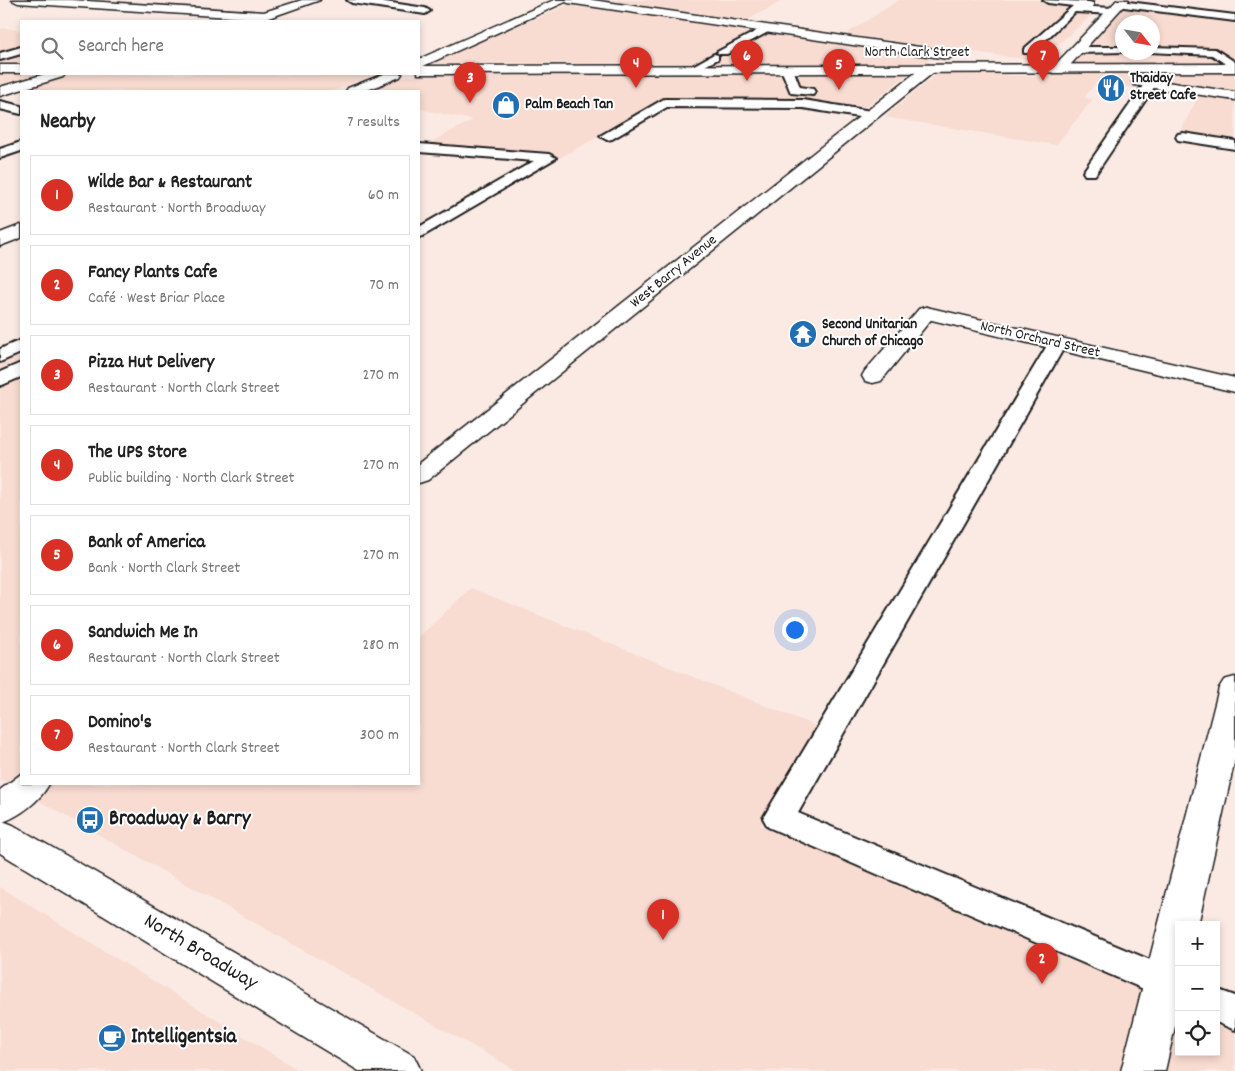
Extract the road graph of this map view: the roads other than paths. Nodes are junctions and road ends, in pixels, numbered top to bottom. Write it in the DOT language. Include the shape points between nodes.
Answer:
graph roads {
  1 [pos="18,0"];
  2 [pos="314,0"];
  3 [pos="352,0"];
  4 [pos="564,0"];
  5 [pos="568,0"];
  6 [pos="1048,0"];
  7 [pos="1118,6"];
  8 [pos="264,16"];
  9 [pos="406,18"];
  10 [pos="1235,18"];
  11 [pos="252,20"];
  12 [pos="766,28"];
  13 [pos="1037,42"];
  14 [pos="20,50"];
  15 [pos="1076,50"];
  16 [pos="1115,50"];
  17 [pos="1160,50"];
  18 [pos="1028,51"];
  19 [pos="719,55"];
  20 [pos="0,57"];
  21 [pos="420,64"];
  22 [pos="1235,67"];
  23 [pos="0,69"];
  24 [pos="20,69"];
  25 [pos="693,69"];
  26 [pos="787,69"];
  27 [pos="929,69"];
  28 [pos="420,70"];
  29 [pos="1058,70"];
  30 [pos="55,75"];
  31 [pos="393,75"];
  32 [pos="1151,84"];
  33 [pos="355,90"];
  34 [pos="0,92"];
  35 [pos="809,92"];
  36 [pos="1235,96"];
  37 [pos="852,99"];
  38 [pos="0,104"];
  39 [pos="20,110"];
  40 [pos="878,110"];
  41 [pos="607,136"];
  42 [pos="1183,137"];
  43 [pos="20,146"];
  44 [pos="1235,146"];
  45 [pos="420,148"];
  46 [pos="0,154"];
  47 [pos="1090,172"];
  48 [pos="20,231"];
  49 [pos="421,232"];
  50 [pos="0,240"];
  51 [pos="1057,344"];
  52 [pos="20,346"];
  53 [pos="0,356"];
  54 [pos="20,370"];
  55 [pos="873,376"];
  56 [pos="0,380"];
  57 [pos="1235,385"];
  58 [pos="420,474"];
  59 [pos="1235,688"];
  60 [pos="31,785"];
  61 [pos="0,809"];
  62 [pos="0,835"];
  63 [pos="1171,985"];
  64 [pos="1220,1007"];
  65 [pos="1235,1013"];
  66 [pos="399,1071"];
  67 [pos="1143,1071"];
  1 -- 8 [label="street"];
  2 -- 8 [label="street"];
  3 -- 9 [label="lane" via="424,11"];
  4 -- 21 [label="street"];
  5 -- 12 [label="street"];
  6 -- 7 [label="lane"];
  7 -- 10 [label="lane"];
  7 -- 13 [label="lane" via="1073,9"];
  7 -- 15 [label="street"];
  8 -- 11 [label="street"];
  12 -- 19 [label="lane"];
  12 -- 29 [label="street"];
  13 -- 18 [label="lane"];
  14 -- 20 [label="lane"];
  15 -- 16 [label="lane"];
  15 -- 29 [label="street"];
  17 -- 22 [label="lane" via="1215,52"];
  19 -- 25 [label="lane"];
  22 -- 29 [label="street, North Clark Street"];
  23 -- 24 [label="street"];
  25 -- 26 [label="street, North Clark Street"];
  25 -- 28 [label="street, North Clark Street"];
  26 -- 27 [label="street, North Clark Street"];
  26 -- 35 [label="lane" via="795,90"];
  27 -- 29 [label="street, North Clark Street"];
  27 -- 40 [label="street, West Barry Avenue"];
  29 -- 32 [label="street"];
  30 -- 34 [label="street"];
  31 -- 33 [label="street"];
  32 -- 36 [label="street"];
  32 -- 47 [label="lane"];
  37 -- 40 [label="lane"];
  38 -- 39 [label="lane"];
  40 -- 41 [label="lane" via="803,104 664,103"];
  40 -- 58 [label="street, West Barry Avenue"];
  42 -- 44 [label="lane"];
  43 -- 46 [label="lane"];
  45 -- 49 [label="lane" via="549,158"];
  48 -- 50 [label="street"];
  51 -- 55 [label="street, North Orchard Street" via="926,313"];
  51 -- 57 [label="street, North Orchard Street"];
  51 -- 63 [label="lane" via="779,818"];
  52 -- 53 [label="lane"];
  54 -- 56 [label="lane"];
  59 -- 63 [label="street"];
  60 -- 61 [label="street"];
  62 -- 66 [label="street, North Broadway"];
  63 -- 67 [label="street"];
  64 -- 65 [label="lane"];
}
